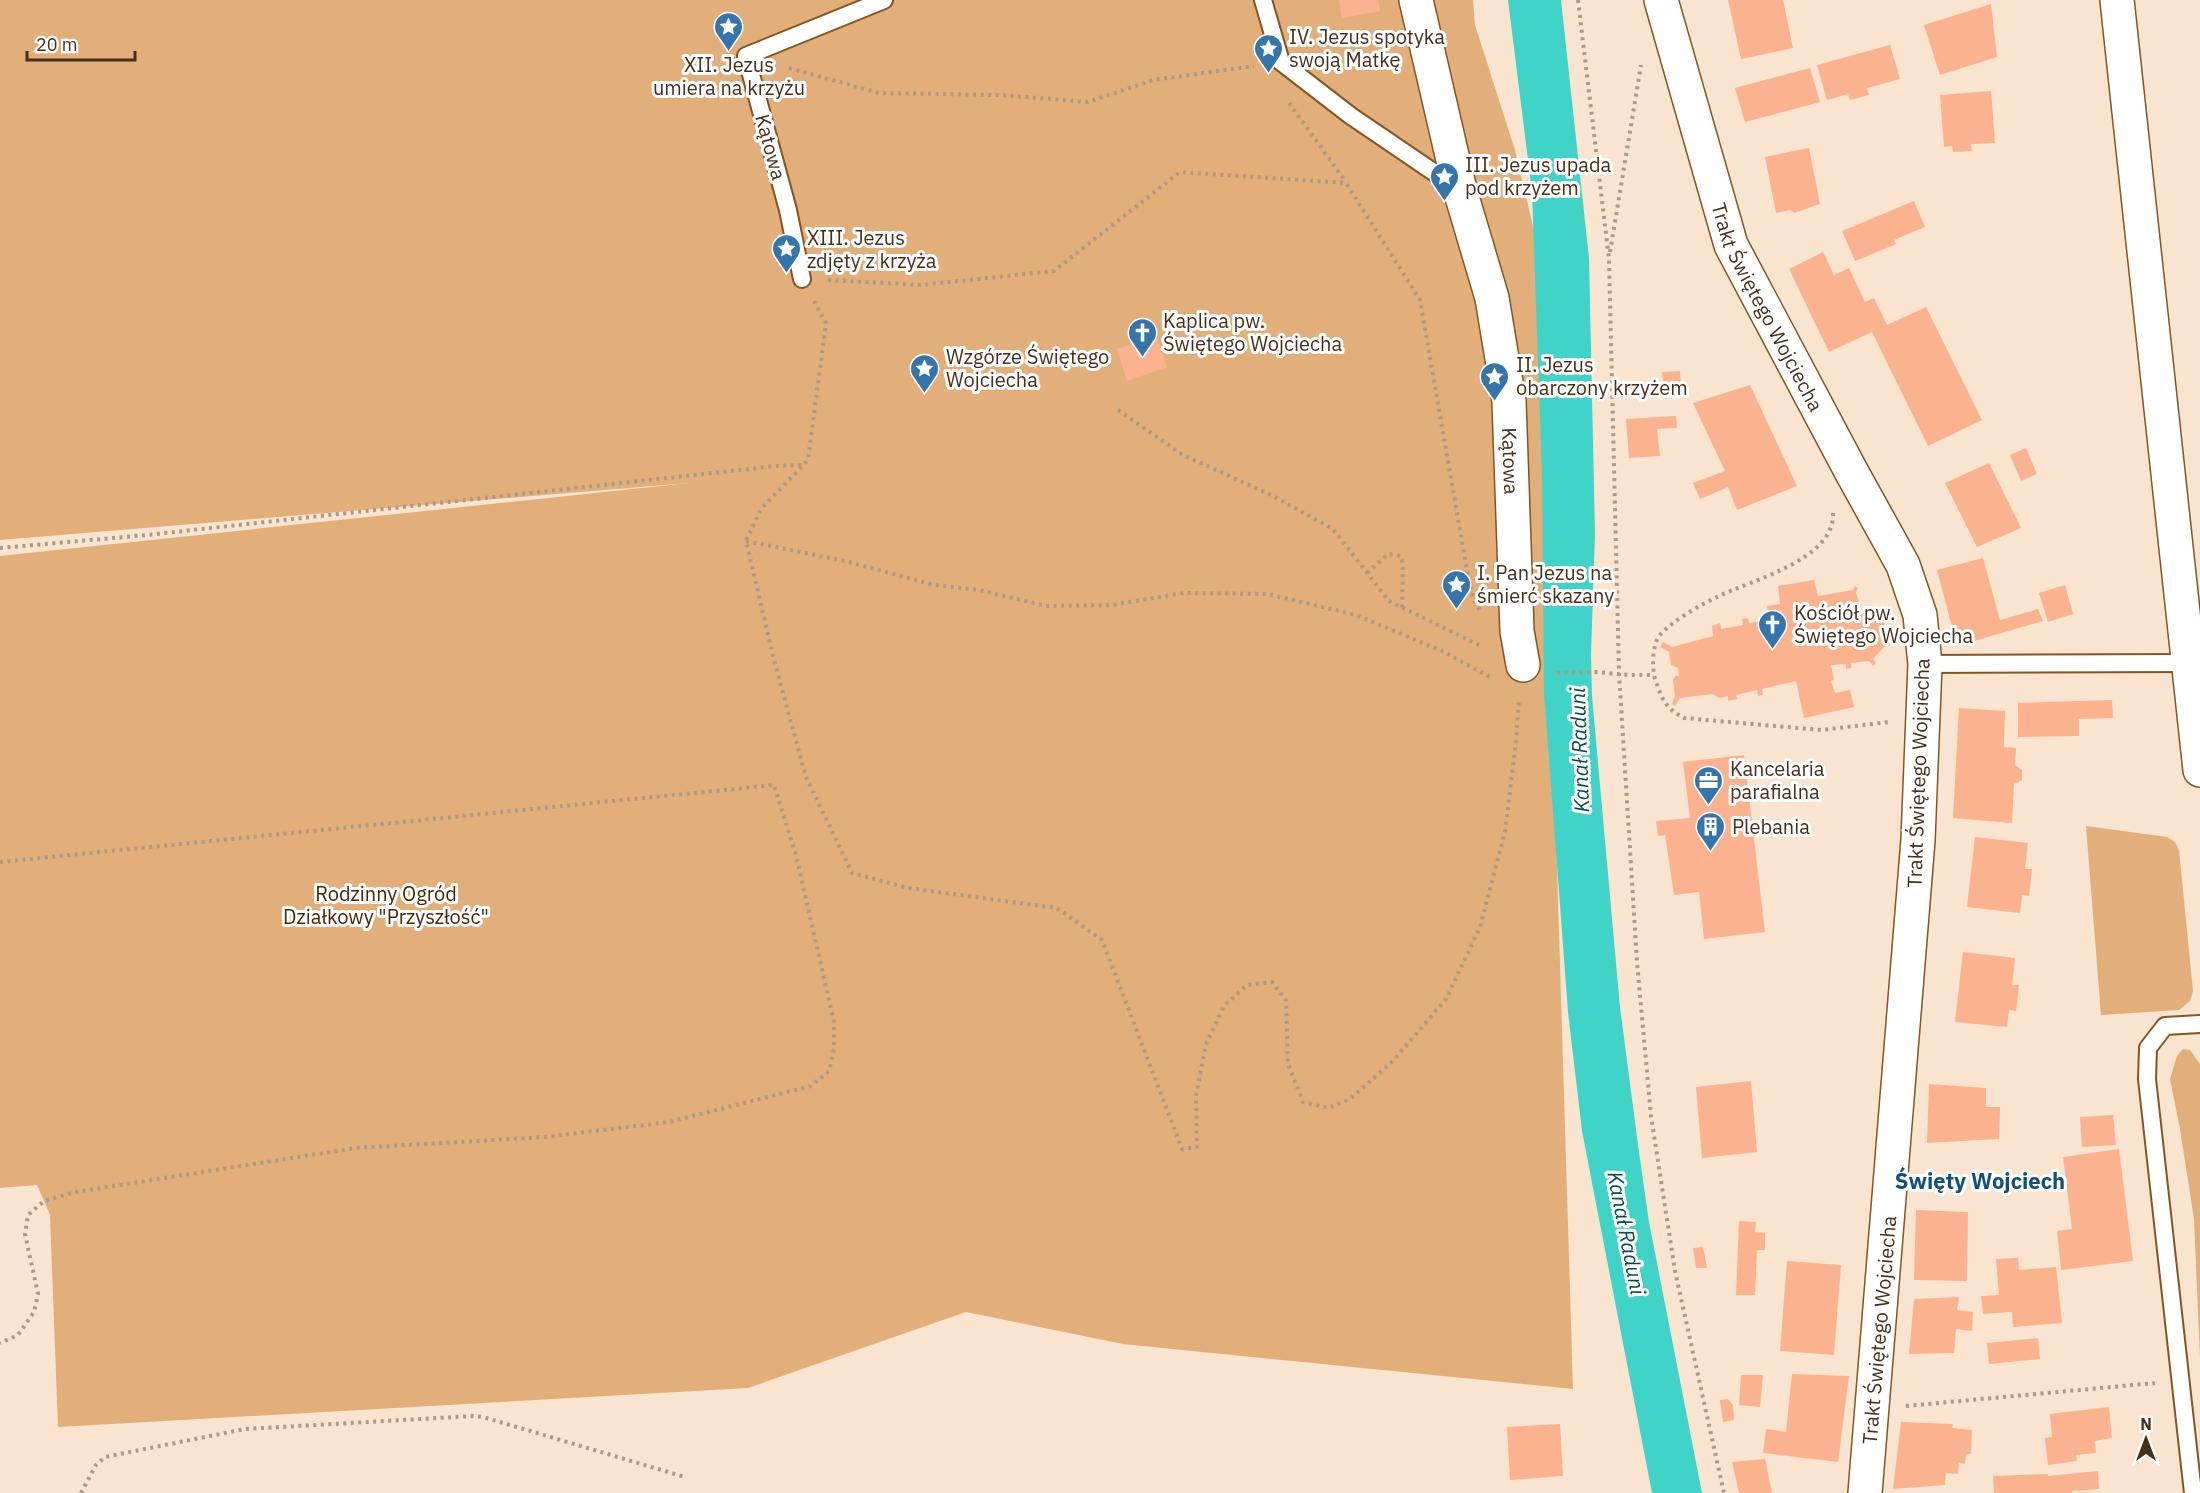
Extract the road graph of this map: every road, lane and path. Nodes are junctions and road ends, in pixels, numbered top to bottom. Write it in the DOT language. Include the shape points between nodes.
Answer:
graph roads {
  1 [pos="884,0"];
  2 [pos="1263,0"];
  3 [pos="1416,0"];
  4 [pos="1578,0"];
  5 [pos="1661,0"];
  6 [pos="2117,0"];
  7 [pos="746,56"];
  8 [pos="1642,59"];
  9 [pos="1281,62"];
  10 [pos="1346,183"];
  11 [pos="1460,190"];
  12 [pos="1609,259"];
  13 [pos="802,279"];
  14 [pos="1118,410"];
  15 [pos="803,465"];
  16 [pos="1833,511"];
  17 [pos="746,541"];
  18 [pos="0,548"];
  19 [pos="1367,573"];
  20 [pos="1474,600"];
  21 [pos="1402,608"];
  22 [pos="1489,650"];
  23 [pos="2188,663"];
  24 [pos="1925,664"];
  25 [pos="1619,673"];
  26 [pos="1654,675"];
  27 [pos="1532,677"];
  28 [pos="1923,724"];
  29 [pos="2200,770"];
  30 [pos="0,862"];
  31 [pos="2200,1024"];
  32 [pos="0,1343"];
  33 [pos="2181,1381"];
  34 [pos="1896,1407"];
  35 [pos="685,1477"];
  36 [pos="81,1493"];
  37 [pos="1724,1493"];
  38 [pos="1865,1493"];
  39 [pos="2193,1493"];
  1 -- 7 [label="lane"];
  2 -- 9 [label="lane"];
  3 -- 11 [label="street, Kątowa"];
  4 -- 12 [label="path"];
  5 -- 24 [label="street, Trakt Świętego Wojciecha" via="1731,245 1903,565 1920,615"];
  6 -- 23 [label="street"];
  7 -- 9 [label="path" via="879,93 1000,95 1088,102 1153,80"];
  7 -- 13 [label="lane, Kątowa" via="788,210"];
  8 -- 12 [label="path"];
  9 -- 10 [label="path" via="1289,105"];
  9 -- 11 [label="lane" via="1351,116"];
  10 -- 13 [label="path" via="1180,172 1054,271 921,285"];
  10 -- 20 [label="path" via="1420,300"];
  11 -- 27 [label="street, Kątowa" via="1492,298 1509,401 1517,631"];
  12 -- 25 [label="path"];
  13 -- 15 [label="path" via="826,323 808,460"];
  14 -- 19 [label="path" via="1183,455 1333,528"];
  15 -- 17 [label="path" via="761,509"];
  15 -- 18 [label="path"];
  16 -- 26 [label="path" via="1834,525 1814,551 1791,566 1715,597 1673,623 1655,645"];
  17 -- 27 [label="path" via="845,561 934,585 979,590 1047,606 1112,605 1184,593 1268,594 1356,615 1442,651"];
  17 -- 27 [label="path" via="806,777 852,873 908,888 1058,908 1102,940 1182,1149 1197,1147 1196,1096 1206,1044 1224,1006 1247,985 1272,982 1286,1000 1288,1064 1303,1102 1328,1108 1350,1099 1392,1062 1446,999 1480,927 1505,832 1516,741"];
  19 -- 21 [label="path" via="1389,601"];
  19 -- 21 [label="path" via="1388,555 1401,556"];
  21 -- 22 [label="path"];
  23 -- 24 [label="lane"];
  23 -- 29 [label="street"];
  24 -- 28 [label="street, Trakt Świętego Wojciecha"];
  25 -- 26 [label="path"];
  25 -- 27 [label="path"];
  25 -- 37 [label="path" via="1651,1116 1675,1271"];
  26 -- 28 [label="path" via="1670,710 1684,718 1821,730 1887,722"];
  28 -- 38 [label="street, Trakt Świętego Wojciecha" via="1918,840"];
  30 -- 32 [label="path" via="774,785 796,855 834,1022 834,1048 829,1071 812,1086 669,1122 545,1137 356,1148 75,1192 44,1201 28,1215 25,1234 38,1294 34,1312 18,1335"];
  31 -- 33 [label="lane" via="2165,1026 2148,1048 2146,1079"];
  33 -- 34 [label="path"];
  33 -- 39 [label="lane"];
  35 -- 36 [label="path" via="473,1416 245,1429 105,1457 96,1465"];
}
